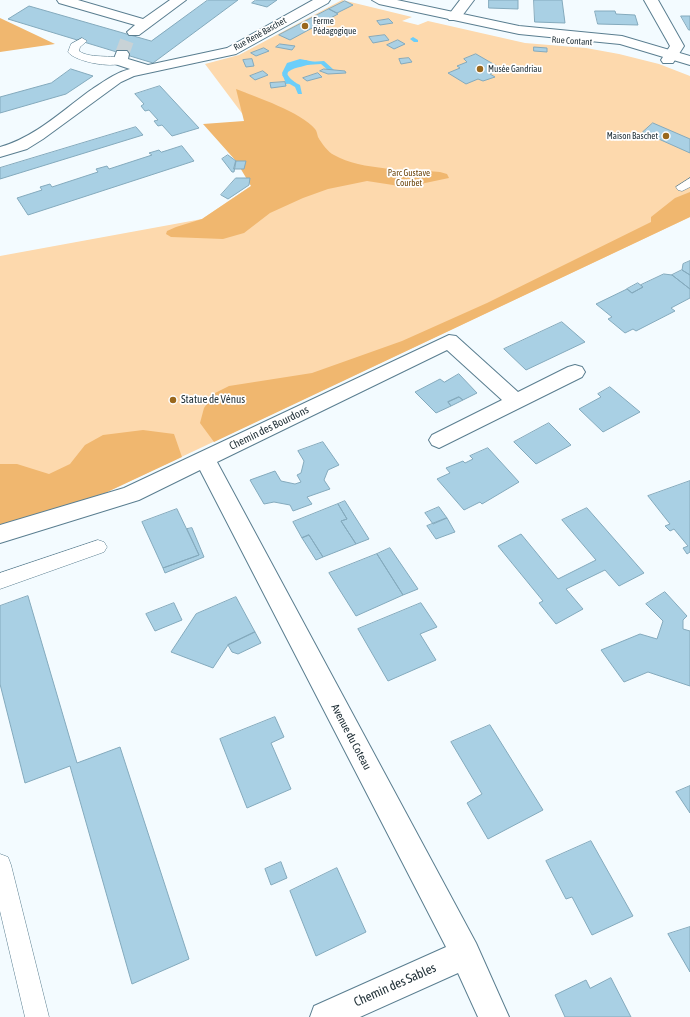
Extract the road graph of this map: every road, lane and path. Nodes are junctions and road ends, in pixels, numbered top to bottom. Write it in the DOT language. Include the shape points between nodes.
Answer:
graph roads {
  1 [pos="64,0"];
  2 [pos="179,0"];
  3 [pos="323,0"];
  4 [pos="379,0"];
  5 [pos="467,0"];
  6 [pos="651,0"];
  7 [pos="454,17"];
  8 [pos="145,24"];
  9 [pos="129,35"];
  10 [pos="82,41"];
  11 [pos="121,57"];
  12 [pos="670,58"];
  13 [pos="690,61"];
  14 [pos="690,68"];
  15 [pos="147,69"];
  16 [pos="0,152"];
  17 [pos="575,372"];
  18 [pos="516,401"];
  19 [pos="439,440"];
  20 [pos="205,459"];
  21 [pos="0,534"];
  22 [pos="98,547"];
  23 [pos="0,580"];
  24 [pos="0,865"];
  25 [pos="465,954"];
  26 [pos="37,1017"];
  27 [pos="325,1017"];
  28 [pos="494,1017"];
  1 -- 8 [label="street"];
  2 -- 8 [label="street"];
  3 -- 15 [label="street, Rue René Baschet" via="231,51"];
  4 -- 7 [label="street, Rue Contant"];
  5 -- 7 [label="street"];
  6 -- 12 [label="street" via="677,46"];
  7 -- 12 [label="street, Rue Contant" via="521,36 603,44"];
  8 -- 9 [label="street"];
  10 -- 11 [label="lane" via="75,46 73,52 78,56 88,60"];
  11 -- 15 [label="street, Rue René Baschet"];
  12 -- 13 [label="street, Rue Contant"];
  12 -- 14 [label="street, Rue Contant"];
  15 -- 16 [label="street, Rue René Baschet" via="130,72 116,79 38,136 22,146"];
  17 -- 18 [label="street"];
  18 -- 19 [label="street"];
  18 -- 20 [label="street, Chemin des Bourdons" via="449,341"];
  20 -- 21 [label="street, Chemin des Bourdons" via="131,494"];
  20 -- 25 [label="street, Avenue du Coteau"];
  22 -- 23 [label="lane"];
  24 -- 26 [label="lane"];
  25 -- 27 [label="street, Chemin des Sables"];
  25 -- 28 [label="street, Avenue du Coteau"];
}
